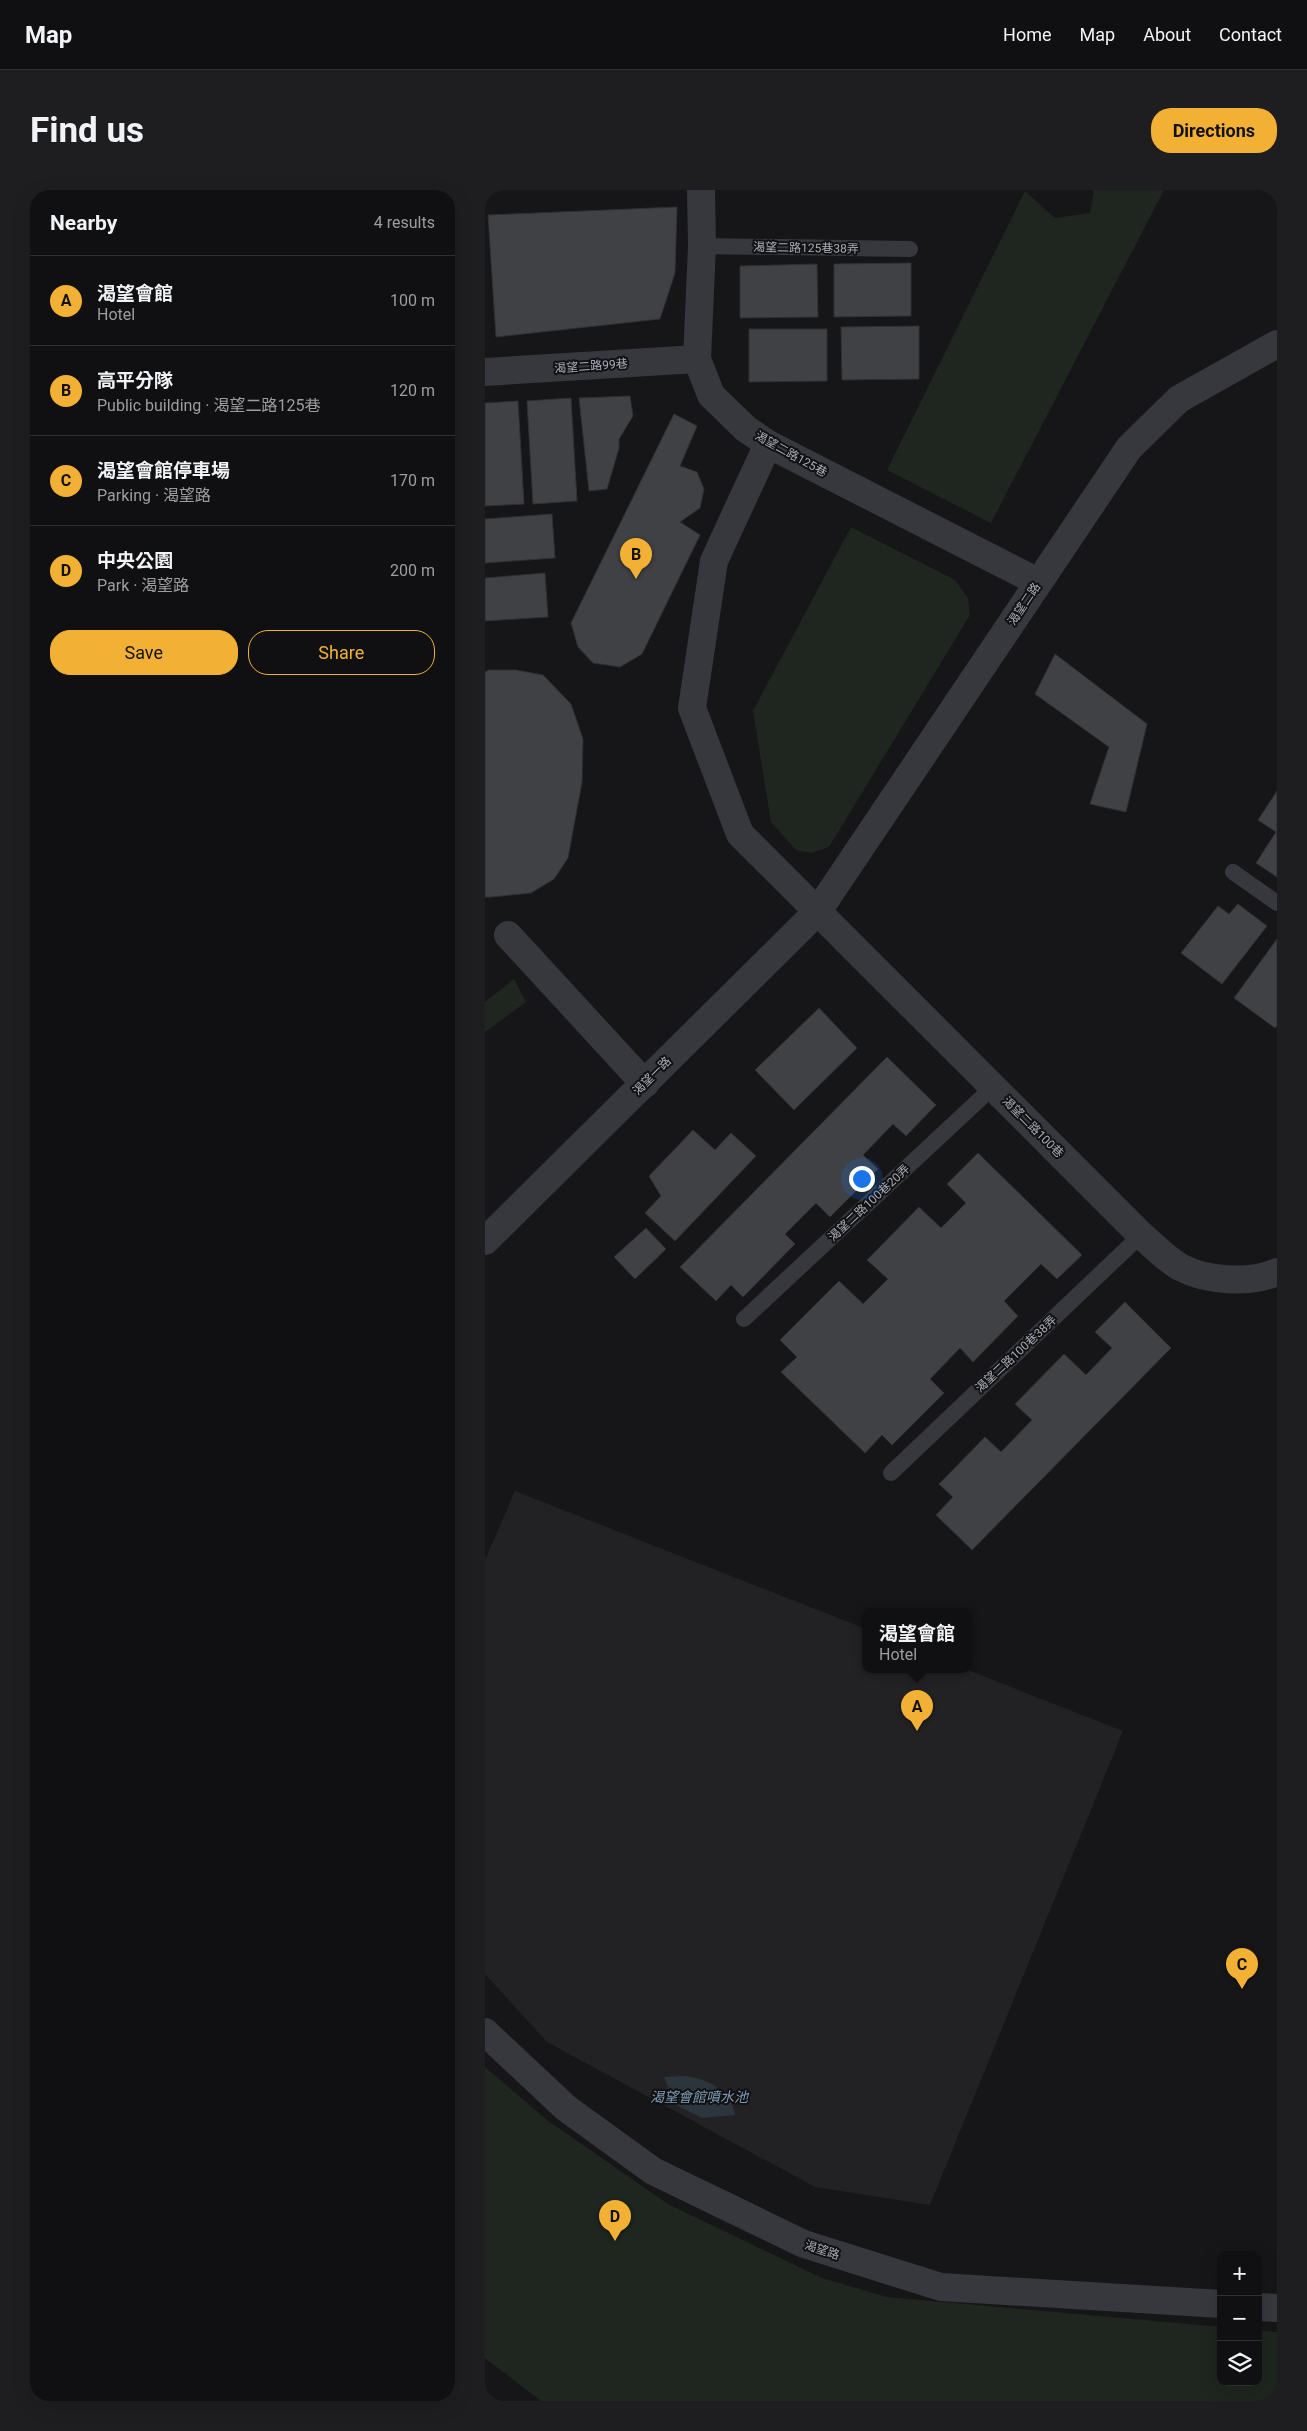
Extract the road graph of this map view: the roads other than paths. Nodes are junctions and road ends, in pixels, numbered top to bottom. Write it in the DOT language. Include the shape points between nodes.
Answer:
graph roads {
  1 [pos="701,190"];
  2 [pos="702,246"];
  3 [pos="910,249"];
  4 [pos="1277,344"];
  5 [pos="697,359"];
  6 [pos="485,372"];
  7 [pos="768,444"];
  8 [pos="1038,582"];
  9 [pos="1233,872"];
  10 [pos="1277,903"];
  11 [pos="818,912"];
  12 [pos="508,935"];
  13 [pos="645,1084"];
  14 [pos="993,1087"];
  15 [pos="1141,1235"];
  16 [pos="485,1242"];
  17 [pos="1277,1272"];
  18 [pos="745,1319"];
  19 [pos="891,1473"];
  20 [pos="485,2032"];
  21 [pos="1217,2304"];
  22 [pos="1262,2307"];
  23 [pos="1277,2308"];
  1 -- 2 [label="street, 渴望二路125巷"];
  2 -- 3 [label="lane, 渴望二路125巷38弄"];
  2 -- 5 [label="street, 渴望二路125巷"];
  4 -- 8 [label="street, 渴望二路" via="1179,400 1129,448"];
  5 -- 6 [label="street, 渴望二路99巷"];
  5 -- 7 [label="street, 渴望二路125巷" via="711,395 745,429"];
  7 -- 8 [label="street, 渴望二路125巷"];
  7 -- 11 [label="street, 渴望二路100巷" via="713,561 692,708 740,834"];
  8 -- 11 [label="street, 渴望二路"];
  9 -- 10 [label="lane"];
  11 -- 13 [label="street, 渴望一路"];
  11 -- 14 [label="street, 渴望二路100巷"];
  12 -- 13 [label="street"];
  13 -- 16 [label="street, 渴望一路"];
  14 -- 15 [label="street, 渴望二路100巷"];
  14 -- 18 [label="lane, 渴望二路100巷20弄"];
  15 -- 17 [label="street, 渴望二路100巷" via="1180,1267 1225,1281 1265,1277"];
  15 -- 19 [label="lane, 渴望二路100巷38弄"];
  20 -- 21 [label="street, 渴望路" via="566,2108 653,2171 804,2244 941,2287"];
  22 -- 23 [label="street"];
}
